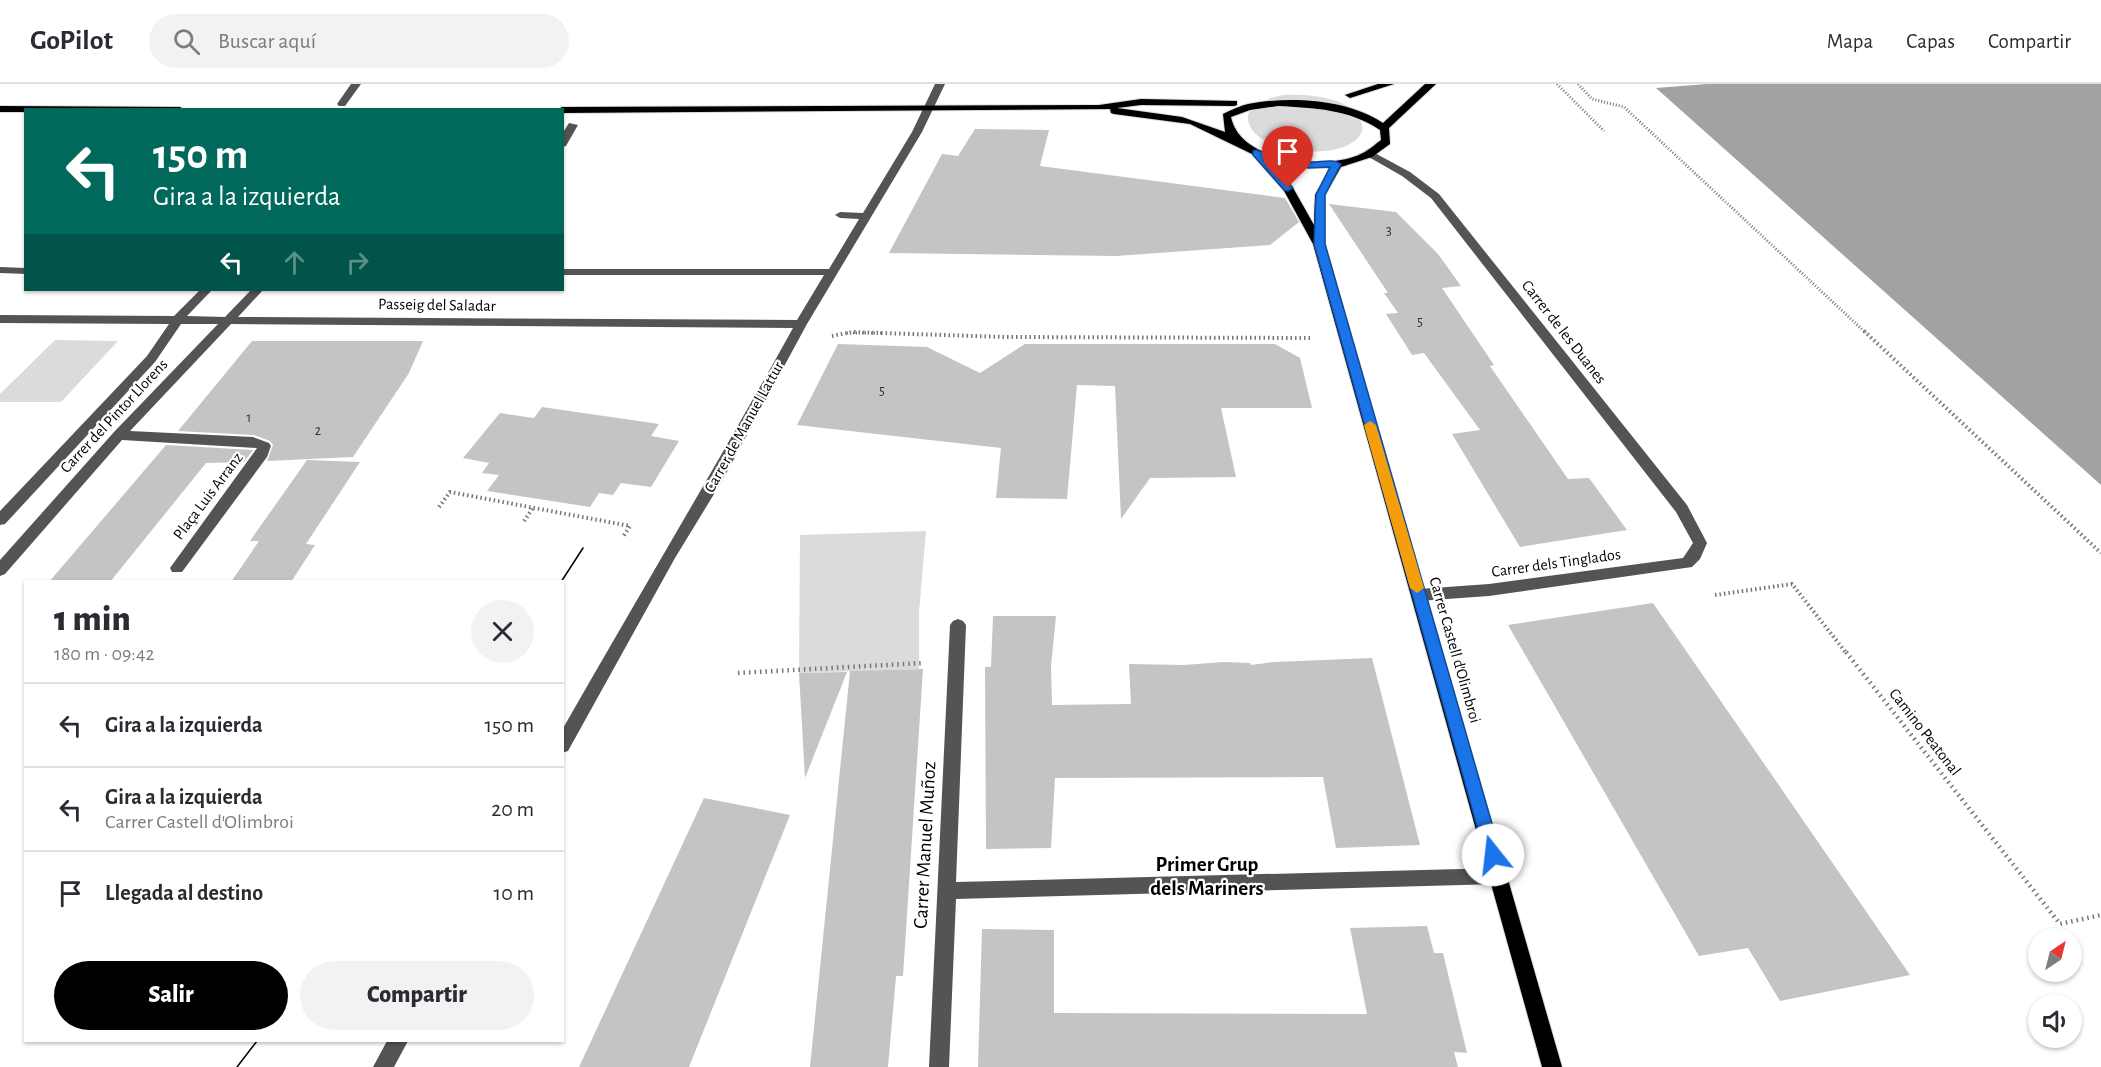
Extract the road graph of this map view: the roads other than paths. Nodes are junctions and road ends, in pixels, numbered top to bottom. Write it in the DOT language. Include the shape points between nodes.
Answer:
graph roads {
  1 [pos="356,84"];
  2 [pos="940,84"];
  3 [pos="1389,84"];
  4 [pos="1431,84"];
  5 [pos="342,104"];
  6 [pos="1099,108"];
  7 [pos="0,109"];
  8 [pos="24,109"];
  9 [pos="564,110"];
  10 [pos="928,110"];
  11 [pos="573,125"];
  12 [pos="1386,126"];
  13 [pos="564,141"];
  14 [pos="1243,145"];
  15 [pos="1256,153"];
  16 [pos="1371,154"];
  17 [pos="1337,164"];
  18 [pos="840,215"];
  19 [pos="865,216"];
  20 [pos="1319,244"];
  21 [pos="0,270"];
  22 [pos="24,271"];
  23 [pos="564,272"];
  24 [pos="832,272"];
  25 [pos="205,291"];
  26 [pos="256,291"];
  27 [pos="0,319"];
  28 [pos="178,319"];
  29 [pos="230,319"];
  30 [pos="801,324"];
  31 [pos="119,435"];
  32 [pos="0,519"];
  33 [pos="1695,555"];
  34 [pos="177,568"];
  35 [pos="0,570"];
  36 [pos="1419,595"];
  37 [pos="958,625"];
  38 [pos="564,742"];
  39 [pos="1499,876"];
  40 [pos="946,891"];
  41 [pos="397,1042"];
  42 [pos="383,1067"];
  43 [pos="939,1067"];
  44 [pos="1552,1067"];
  1 -- 5 [label="street"];
  2 -- 10 [label="street, Carrer de Manuel Lattur"];
  3 -- 12 [label="main road" via="1345,94 1380,114"];
  4 -- 12 [label="main road"];
  6 -- 10 [label="main road"];
  6 -- 14 [label="main road" via="1182,120"];
  6 -- 14 [label="main road" via="1141,102 1237,101 1226,116 1229,131"];
  7 -- 8 [label="main road"];
  9 -- 10 [label="main road"];
  10 -- 19 [label="street, Carrer de Manuel Lattur"];
  11 -- 13 [label="street"];
  12 -- 16 [label="main road" via="1383,144"];
  14 -- 15 [label="main road"];
  15 -- 17 [label="main road" via="1309,165"];
  15 -- 20 [label="main road, Carrer Castell d'Olimbroi" via="1288,188"];
  16 -- 17 [label="main road"];
  16 -- 33 [label="street, Carrer de les Duanes" via="1435,196 1682,509 1700,543"];
  17 -- 20 [label="main road, Carrer Castell d'Olimbroi" via="1320,195"];
  18 -- 19 [label="street"];
  19 -- 24 [label="street, Carrer de Manuel Lattur"];
  20 -- 36 [label="main road, Carrer Castell d'Olimbroi"];
  21 -- 22 [label="street"];
  23 -- 24 [label="street"];
  24 -- 30 [label="street, Carrer de Manuel Lattur"];
  25 -- 28 [label="street, Carrer del Pintor Llorens"];
  26 -- 29 [label="street, Carrer del Pintor Llorens"];
  27 -- 28 [label="street, Passeig del Saladar"];
  28 -- 29 [label="street, Passeig del Saladar"];
  28 -- 32 [label="street, Carrer del Pintor Llorens" via="151,358"];
  29 -- 30 [label="street, Passeig del Saladar"];
  29 -- 31 [label="street, Carrer del Pintor Llorens"];
  30 -- 38 [label="street, Carrer de Manuel Lattur" via="715,482"];
  31 -- 34 [label="street, Plaça Luis Arranz" via="253,442 264,446 262,454"];
  31 -- 35 [label="street, Carrer del Pintor Llorens"];
  33 -- 36 [label="street, Carrer dels Tinglados" via="1687,563 1676,565 1489,590"];
  36 -- 39 [label="main road, Carrer Castell d'Olimbroi"];
  37 -- 40 [label="street, Carrer Manuel Muñoz"];
  39 -- 40 [label="street"];
  39 -- 44 [label="main road, Carrer Castell d'Olimbroi"];
  40 -- 43 [label="street, Carrer Manuel Muñoz"];
  41 -- 42 [label="street"];
}
